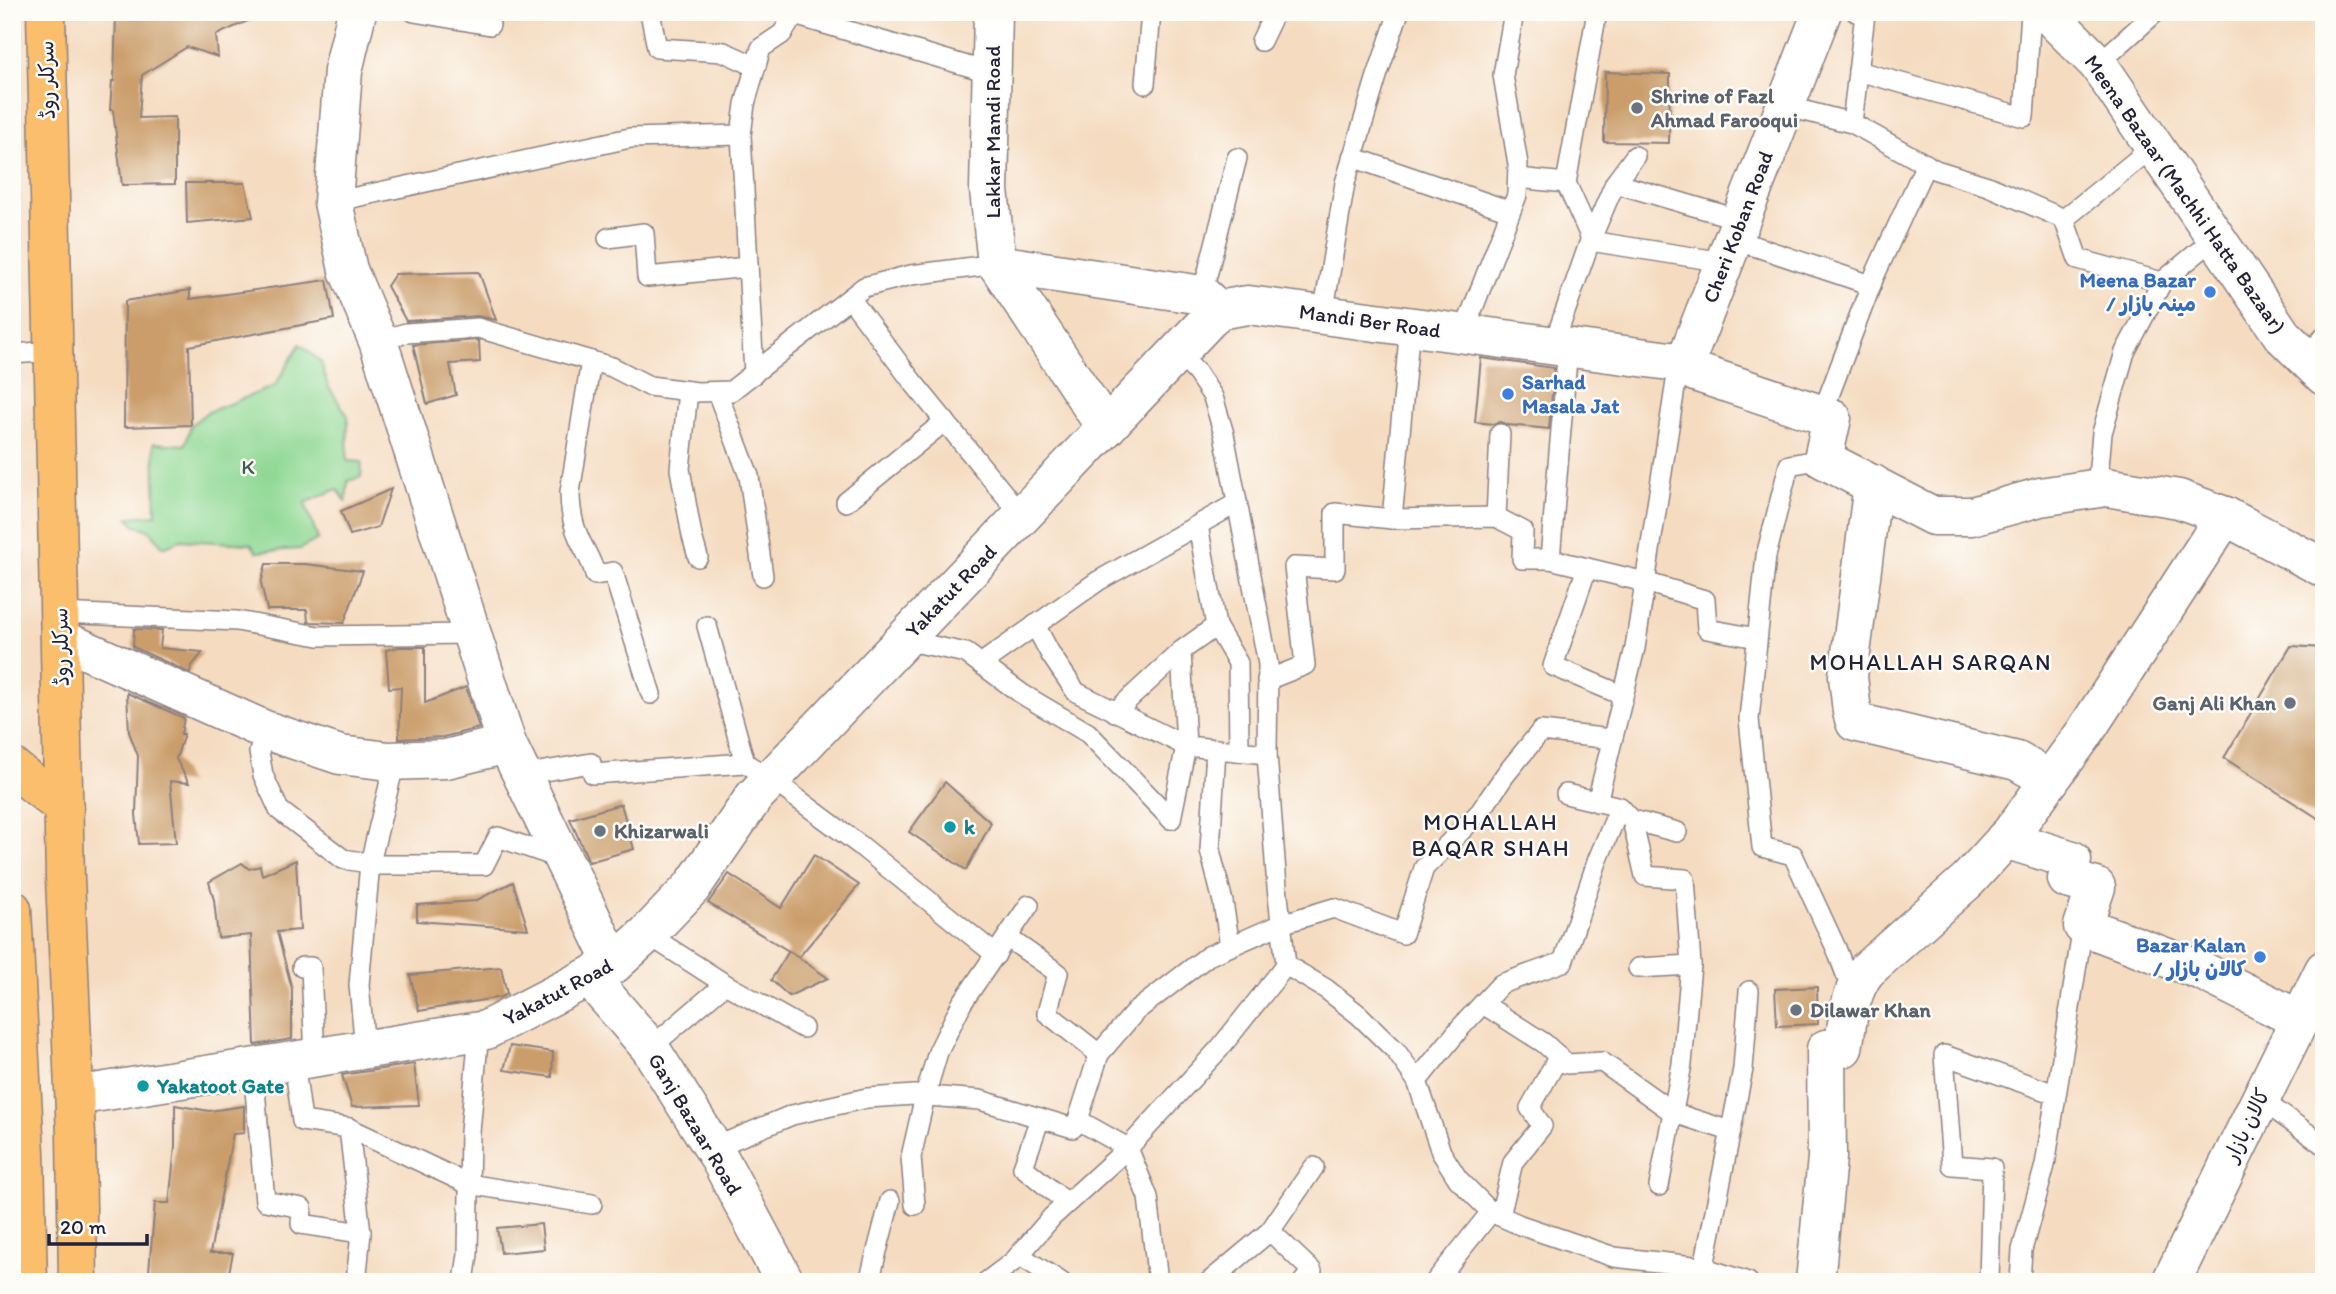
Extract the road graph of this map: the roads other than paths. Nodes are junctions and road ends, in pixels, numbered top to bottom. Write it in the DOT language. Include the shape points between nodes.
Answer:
graph roads {
  1 [pos="46,12"];
  2 [pos="357,12"];
  3 [pos="414,12"];
  4 [pos="650,12"];
  5 [pos="993,12"];
  6 [pos="1151,12"];
  7 [pos="1275,12"];
  8 [pos="1399,12"];
  9 [pos="1514,12"];
  10 [pos="1597,12"];
  11 [pos="1822,12"];
  12 [pos="1856,12"];
  13 [pos="2031,12"];
  14 [pos="2046,12"];
  15 [pos="2155,12"];
  16 [pos="806,15"];
  17 [pos="490,25"];
  18 [pos="1261,41"];
  19 [pos="2098,64"];
  20 [pos="755,66"];
  21 [pos="1858,71"];
  22 [pos="991,73"];
  23 [pos="1145,84"];
  24 [pos="1785,106"];
  25 [pos="1852,123"];
  26 [pos="741,135"];
  27 [pos="2154,146"];
  28 [pos="1635,156"];
  29 [pos="1352,157"];
  30 [pos="1237,158"];
  31 [pos="1926,164"];
  32 [pos="1518,178"];
  33 [pos="1566,183"];
  34 [pos="1615,183"];
  35 [pos="332,202"];
  36 [pos="1510,211"];
  37 [pos="2064,219"];
  38 [pos="2216,237"];
  39 [pos="608,238"];
  40 [pos="1590,240"];
  41 [pos="1732,240"];
  42 [pos="997,264"];
  43 [pos="748,267"];
  44 [pos="2162,282"];
  45 [pos="1871,285"];
  46 [pos="850,298"];
  47 [pos="1210,302"];
  48 [pos="1323,315"];
  49 [pos="1410,326"];
  50 [pos="1463,334"];
  51 [pos="378,341"];
  52 [pos="1561,346"];
  53 [pos="54,351"];
  54 [pos="1177,352"];
  55 [pos="12,354"];
  56 [pos="2318,357"];
  57 [pos="591,360"];
  58 [pos="1682,362"];
  59 [pos="754,374"];
  60 [pos="688,391"];
  61 [pos="717,391"];
  62 [pos="1822,414"];
  63 [pos="945,421"];
  64 [pos="1106,428"];
  65 [pos="1500,434"];
  66 [pos="1823,459"];
  67 [pos="1873,484"];
  68 [pos="2097,489"];
  69 [pos="846,502"];
  70 [pos="1237,503"];
  71 [pos="1022,516"];
  72 [pos="2225,516"];
  73 [pos="1496,517"];
  74 [pos="1392,519"];
  75 [pos="1198,524"];
  76 [pos="698,558"];
  77 [pos="1550,559"];
  78 [pos="1587,568"];
  79 [pos="2324,568"];
  80 [pos="763,576"];
  81 [pos="1645,582"];
  82 [pos="1035,625"];
  83 [pos="61,626"];
  84 [pos="708,626"];
  85 [pos="1216,626"];
  86 [pos="471,634"];
  87 [pos="1757,638"];
  88 [pos="904,640"];
  89 [pos="1181,651"];
  90 [pos="982,663"];
  91 [pos="1267,680"];
  92 [pos="651,694"];
  93 [pos="1622,695"];
  94 [pos="1115,712"];
  95 [pos="265,730"];
  96 [pos="1611,739"];
  97 [pos="1185,746"];
  98 [pos="1216,749"];
  99 [pos="1239,751"];
  100 [pos="1268,754"];
  101 [pos="514,760"];
  102 [pos="395,761"];
  103 [pos="12,766"];
  104 [pos="758,771"];
  105 [pos="2050,780"];
  106 [pos="1566,794"];
  107 [pos="1597,802"];
  108 [pos="64,808"];
  109 [pos="1626,814"];
  110 [pos="1677,832"];
  111 [pos="2005,839"];
  112 [pos="563,859"];
  113 [pos="370,863"];
  114 [pos="1029,905"];
  115 [pos="12,909"];
  116 [pos="1281,924"];
  117 [pos="2082,926"];
  118 [pos="648,934"];
  119 [pos="1007,938"];
  120 [pos="1230,946"];
  121 [pos="996,955"];
  122 [pos="1286,965"];
  123 [pos="1691,965"];
  124 [pos="302,967"];
  125 [pos="1638,968"];
  126 [pos="602,971"];
  127 [pos="2321,978"];
  128 [pos="725,984"];
  129 [pos="1749,991"];
  130 [pos="1853,993"];
  131 [pos="1483,1004"];
  132 [pos="2298,1019"];
  133 [pos="803,1028"];
  134 [pos="479,1031"];
  135 [pos="650,1048"];
  136 [pos="365,1049"];
  137 [pos="1099,1055"];
  138 [pos="1559,1056"];
  139 [pos="304,1059"];
  140 [pos="253,1068"];
  141 [pos="1417,1081"];
  142 [pos="2055,1094"];
  143 [pos="925,1096"];
  144 [pos="75,1097"];
  145 [pos="2260,1099"];
  146 [pos="1674,1113"];
  147 [pos="1040,1118"];
  148 [pos="1078,1120"];
  149 [pos="349,1128"];
  150 [pos="1730,1131"];
  151 [pos="76,1136"];
  152 [pos="2324,1145"];
  153 [pos="713,1148"];
  154 [pos="1128,1148"];
  155 [pos="25,1153"];
  156 [pos="1314,1167"];
  157 [pos="468,1184"];
  158 [pos="1659,1186"];
  159 [pos="890,1202"];
  160 [pos="1067,1203"];
  161 [pos="592,1204"];
  162 [pos="915,1205"];
  163 [pos="1495,1214"];
  164 [pos="1270,1231"];
  165 [pos="361,1233"];
  166 [pos="1019,1255"];
  167 [pos="1701,1275"];
  168 [pos="1051,1279"];
  169 [pos="28,1282"];
  170 [pos="78,1282"];
  171 [pos="356,1282"];
  172 [pos="464,1282"];
  173 [pos="785,1282"];
  174 [pos="869,1282"];
  175 [pos="986,1282"];
  176 [pos="1158,1282"];
  177 [pos="1209,1282"];
  178 [pos="1303,1282"];
  179 [pos="1435,1282"];
  180 [pos="1748,1282"];
  181 [pos="1815,1282"];
  182 [pos="1989,1282"];
  183 [pos="2020,1282"];
  184 [pos="2171,1282"];
  1 -- 53 [label="main road, سرکلر روڈ"];
  2 -- 35 [label="street, Ganj Bazaar Road" via="343,71"];
  3 -- 17 [label="lane"];
  4 -- 20 [label="lane" via="657,48 724,52"];
  5 -- 22 [label="street, Lakkar Mandi Road"];
  6 -- 23 [label="lane"];
  7 -- 18 [label="lane"];
  8 -- 29 [label="lane"];
  9 -- 32 [label="lane" via="1503,75"];
  10 -- 33 [label="lane"];
  11 -- 24 [label="street, Cheri Koban Road"];
  12 -- 21 [label="lane" via="1865,15"];
  13 -- 21 [label="lane" via="2024,117"];
  14 -- 19 [label="street, Meena Bazaar (Machhi Hatta Bazaar)"];
  15 -- 19 [label="lane"];
  16 -- 20 [label="lane" via="794,15 782,34 761,48"];
  16 -- 22 [label="lane"];
  19 -- 27 [label="street, Meena Bazaar (Machhi Hatta Bazaar)"];
  20 -- 26 [label="lane"];
  21 -- 25 [label="lane"];
  22 -- 42 [label="street, Lakkar Mandi Road" via="989,190"];
  24 -- 25 [label="lane"];
  24 -- 41 [label="street, Cheri Koban Road"];
  25 -- 31 [label="lane"];
  26 -- 35 [label="lane" via="629,138"];
  26 -- 43 [label="lane"];
  27 -- 37 [label="lane"];
  27 -- 38 [label="street, Meena Bazaar (Machhi Hatta Bazaar)"];
  28 -- 34 [label="lane"];
  29 -- 36 [label="lane"];
  29 -- 48 [label="lane"];
  30 -- 47 [label="lane"];
  31 -- 37 [label="lane"];
  31 -- 45 [label="lane"];
  32 -- 33 [label="lane"];
  32 -- 36 [label="lane"];
  33 -- 40 [label="lane"];
  34 -- 40 [label="lane"];
  34 -- 41 [label="lane"];
  35 -- 51 [label="street, Ganj Bazaar Road" via="348,270"];
  36 -- 50 [label="lane"];
  37 -- 44 [label="lane" via="2078,259"];
  38 -- 44 [label="lane"];
  38 -- 56 [label="street, Meena Bazaar (Machhi Hatta Bazaar)" via="2282,335"];
  39 -- 43 [label="lane" via="643,233 647,277"];
  40 -- 41 [label="lane"];
  40 -- 52 [label="lane"];
  41 -- 45 [label="lane"];
  41 -- 58 [label="street, Cheri Koban Road"];
  42 -- 46 [label="lane" via="911,275 864,287"];
  42 -- 47 [label="street, Mandi Ber Road"];
  42 -- 64 [label="street, Lakkar Mandi Road"];
  43 -- 59 [label="lane"];
  44 -- 68 [label="lane" via="2125,352 2102,433"];
  45 -- 62 [label="lane"];
  46 -- 59 [label="lane"];
  46 -- 63 [label="lane"];
  47 -- 48 [label="street, Mandi Ber Road"];
  47 -- 54 [label="street"];
  48 -- 49 [label="street, Mandi Ber Road"];
  49 -- 50 [label="street, Mandi Ber Road"];
  49 -- 74 [label="lane"];
  50 -- 52 [label="street, Mandi Ber Road"];
  51 -- 57 [label="lane" via="406,333 478,328"];
  51 -- 86 [label="street, Ganj Bazaar Road"];
  52 -- 58 [label="street, Mandi Ber Road"];
  52 -- 77 [label="lane"];
  53 -- 55 [label="lane"];
  53 -- 83 [label="main road, سرکلر روڈ"];
  54 -- 64 [label="street"];
  54 -- 70 [label="lane" via="1213,397"];
  57 -- 60 [label="lane" via="649,386"];
  57 -- 92 [label="lane" via="570,511 595,575 613,572"];
  58 -- 62 [label="street, Mandi Ber Road" via="1695,372"];
  58 -- 81 [label="lane"];
  59 -- 61 [label="lane" via="731,391"];
  60 -- 61 [label="lane"];
  60 -- 76 [label="lane" via="681,469"];
  61 -- 80 [label="lane" via="749,476"];
  62 -- 66 [label="street" via="1832,418"];
  63 -- 69 [label="lane"];
  63 -- 71 [label="lane"];
  64 -- 71 [label="street, Yakatut Road"];
  65 -- 73 [label="lane"];
  66 -- 67 [label="street"];
  66 -- 87 [label="lane" via="1789,465 1766,556"];
  67 -- 68 [label="street" via="1933,516 1972,516 2040,497"];
  67 -- 105 [label="street" via="1848,676 1855,722 2017,761"];
  68 -- 72 [label="street" via="2179,499"];
  70 -- 75 [label="lane"];
  70 -- 91 [label="lane" via="1268,664"];
  71 -- 88 [label="street, Yakatut Road"];
  72 -- 79 [label="street"];
  72 -- 105 [label="street"];
  73 -- 74 [label="lane"];
  73 -- 77 [label="lane" via="1523,531 1522,559"];
  74 -- 91 [label="lane" via="1335,513 1335,569 1294,567 1305,665"];
  75 -- 82 [label="lane" via="1098,581"];
  75 -- 85 [label="lane"];
  77 -- 78 [label="lane"];
  78 -- 81 [label="lane"];
  78 -- 93 [label="lane" via="1553,666"];
  81 -- 87 [label="lane" via="1705,600 1707,629"];
  81 -- 93 [label="lane"];
  82 -- 90 [label="lane"];
  82 -- 94 [label="lane" via="1076,692"];
  83 -- 86 [label="lane" via="237,621 318,636"];
  83 -- 95 [label="street"];
  83 -- 108 [label="main road, سرکلر روڈ"];
  84 -- 104 [label="lane"];
  85 -- 89 [label="lane"];
  85 -- 99 [label="lane" via="1238,663"];
  86 -- 101 [label="street, Ganj Bazaar Road"];
  87 -- 130 [label="lane" via="1749,719 1762,847 1793,855"];
  88 -- 90 [label="lane" via="966,653"];
  88 -- 104 [label="street, Yakatut Road"];
  89 -- 94 [label="lane"];
  89 -- 97 [label="lane"];
  90 -- 97 [label="lane" via="1022,694 1088,733 1171,819"];
  91 -- 100 [label="lane"];
  93 -- 96 [label="lane"];
  94 -- 97 [label="lane"];
  95 -- 102 [label="street" via="340,755"];
  95 -- 113 [label="lane" via="259,752 263,775 279,810 343,859"];
  96 -- 107 [label="lane"];
  96 -- 116 [label="lane" via="1541,731 1480,812 1424,868 1403,934 1334,908"];
  97 -- 98 [label="lane"];
  98 -- 99 [label="lane"];
  98 -- 120 [label="lane" via="1210,850"];
  99 -- 100 [label="lane"];
  100 -- 116 [label="lane"];
  101 -- 102 [label="street"];
  101 -- 104 [label="lane" via="591,763 593,774"];
  101 -- 112 [label="street, Ganj Bazaar Road"];
  102 -- 113 [label="lane"];
  103 -- 108 [label="main road"];
  104 -- 118 [label="street, Yakatut Road" via="754,797 692,887"];
  104 -- 121 [label="lane"];
  105 -- 111 [label="street"];
  106 -- 107 [label="lane"];
  107 -- 109 [label="lane"];
  108 -- 144 [label="main road, سرکلر روڈ"];
  109 -- 110 [label="lane"];
  109 -- 123 [label="lane" via="1645,876 1685,878"];
  109 -- 131 [label="lane" via="1598,859 1563,962 1501,984"];
  111 -- 117 [label="street" via="2072,860 2067,879 2096,887"];
  111 -- 130 [label="street" via="1968,880 1867,970"];
  112 -- 113 [label="lane" via="498,837 484,865"];
  112 -- 126 [label="street, Ganj Bazaar Road"];
  113 -- 136 [label="lane" via="359,985"];
  114 -- 119 [label="lane"];
  115 -- 155 [label="main road"];
  116 -- 120 [label="lane"];
  116 -- 122 [label="lane"];
  117 -- 132 [label="street" via="2202,971"];
  117 -- 142 [label="lane"];
  118 -- 126 [label="street, Yakatut Road"];
  118 -- 128 [label="lane"];
  119 -- 121 [label="lane"];
  119 -- 137 [label="lane" via="1058,973 1047,1013"];
  120 -- 137 [label="lane" via="1208,956 1136,1011"];
  121 -- 143 [label="lane" via="962,1003 938,1052"];
  122 -- 141 [label="lane" via="1359,1015 1396,1051"];
  122 -- 154 [label="lane" via="1220,1048"];
  123 -- 125 [label="lane"];
  123 -- 146 [label="lane"];
  124 -- 139 [label="lane" via="312,967"];
  126 -- 134 [label="street, Yakatut Road"];
  126 -- 135 [label="street, Ganj Bazaar Road"];
  127 -- 132 [label="street, کالان بازار"];
  128 -- 133 [label="lane"];
  128 -- 135 [label="lane"];
  129 -- 150 [label="lane" via="1743,1069"];
  130 -- 181 [label="street" via="1843,1048 1826,1049 1826,1158"];
  131 -- 138 [label="lane"];
  131 -- 141 [label="lane"];
  132 -- 145 [label="street, کالان بازار"];
  134 -- 136 [label="street, Yakatut Road"];
  134 -- 157 [label="lane"];
  135 -- 153 [label="street, Ganj Bazaar Road"];
  136 -- 139 [label="street, Yakatut Road"];
  137 -- 148 [label="lane"];
  138 -- 146 [label="lane" via="1567,1064 1602,1062"];
  138 -- 163 [label="lane" via="1530,1108 1542,1126 1513,1162"];
  139 -- 140 [label="street, Yakatut Road"];
  139 -- 149 [label="lane" via="302,1121"];
  140 -- 144 [label="street, Yakatut Road"];
  140 -- 165 [label="lane" via="265,1201 302,1208 301,1224"];
  141 -- 163 [label="lane" via="1441,1152 1458,1179"];
  142 -- 182 [label="lane" via="1944,1055 1952,1165 1992,1168"];
  142 -- 183 [label="lane" via="2045,1166 2022,1250"];
  143 -- 147 [label="lane" via="980,1100"];
  143 -- 153 [label="lane" via="867,1098 805,1111"];
  143 -- 162 [label="lane" via="911,1157"];
  144 -- 151 [label="main road, سرکلر روڈ"];
  145 -- 152 [label="lane"];
  145 -- 184 [label="street, کالان بازار"];
  146 -- 150 [label="lane"];
  146 -- 158 [label="lane"];
  147 -- 148 [label="lane" via="1073,1128"];
  147 -- 160 [label="lane" via="1023,1167"];
  148 -- 154 [label="lane"];
  149 -- 157 [label="lane"];
  149 -- 165 [label="lane"];
  150 -- 167 [label="lane"];
  151 -- 155 [label="main road"];
  151 -- 170 [label="main road, سرکلر روڈ"];
  153 -- 173 [label="street, Ganj Bazaar Road"];
  154 -- 160 [label="lane"];
  154 -- 176 [label="lane" via="1148,1197"];
  155 -- 169 [label="main road"];
  156 -- 164 [label="lane"];
  157 -- 161 [label="lane"];
  157 -- 172 [label="lane"];
  159 -- 174 [label="lane"];
  160 -- 166 [label="lane"];
  163 -- 167 [label="lane" via="1614,1257"];
  163 -- 179 [label="lane"];
  164 -- 177 [label="lane"];
  164 -- 178 [label="lane" via="1312,1270"];
  165 -- 171 [label="lane"];
  166 -- 168 [label="lane"];
  166 -- 175 [label="lane"];
  167 -- 180 [label="lane"];
}
